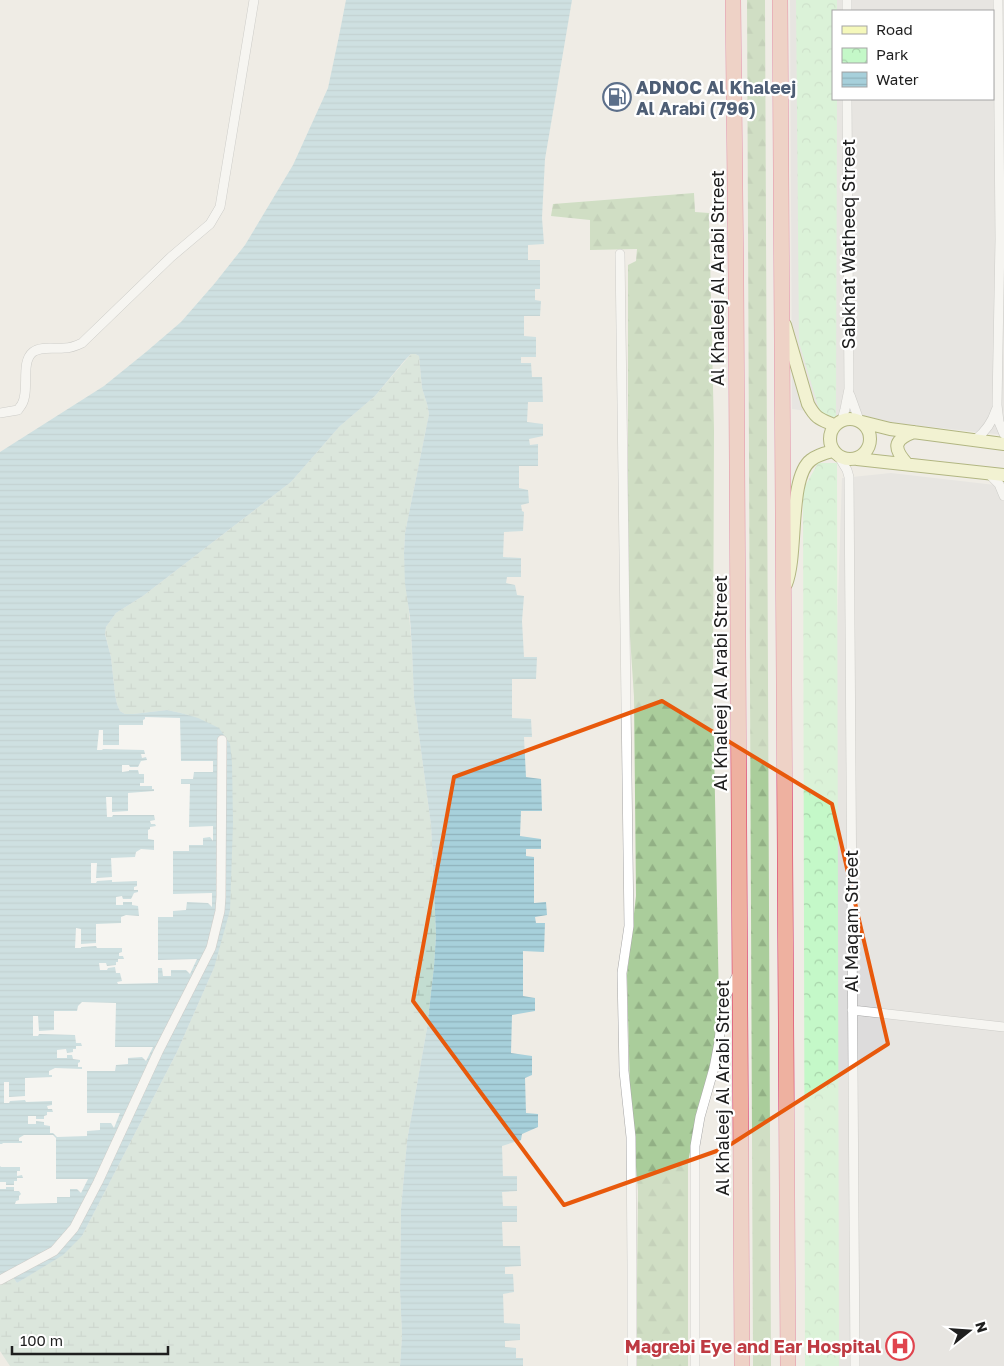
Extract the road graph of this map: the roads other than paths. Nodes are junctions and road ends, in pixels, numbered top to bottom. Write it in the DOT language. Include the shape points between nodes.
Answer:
graph roads {
  1 [pos="254,0"];
  2 [pos="733,0"];
  3 [pos="780,0"];
  4 [pos="998,0"];
  5 [pos="847,100"];
  6 [pos="1002,240"];
  7 [pos="620,254"];
  8 [pos="782,319"];
  9 [pos="849,389"];
  10 [pos="997,405"];
  11 [pos="0,412"];
  12 [pos="860,421"];
  13 [pos="838,423"];
  14 [pos="914,432"];
  15 [pos="1004,434"];
  16 [pos="975,440"];
  17 [pos="1004,444"];
  18 [pos="836,454"];
  19 [pos="856,459"];
  20 [pos="907,464"];
  21 [pos="989,474"];
  22 [pos="1004,475"];
  23 [pos="849,477"];
  24 [pos="1004,496"];
  25 [pos="783,591"];
  26 [pos="222,740"];
  27 [pos="740,970"];
  28 [pos="852,1010"];
  29 [pos="1004,1027"];
  30 [pos="0,1280"];
  31 [pos="632,1366"];
  32 [pos="695,1366"];
  33 [pos="742,1366"];
  34 [pos="788,1366"];
  35 [pos="855,1366"];
  1 -- 11 [label="street" via="220,207 210,224 82,343 33,352 26,363 22,404 18,410"];
  2 -- 27 [label="highway, Al Khaleej Al Arabi Street"];
  3 -- 8 [label="highway"];
  4 -- 6 [label="street"];
  5 -- 9 [label="street, Sabkhat Watheeq Street"];
  6 -- 10 [label="street"];
  7 -- 31 [label="street" via="628,918 622,973 624,1071 631,1137"];
  8 -- 13 [label="main road" via="812,412 818,418"];
  8 -- 25 [label="highway"];
  9 -- 12 [label="street, Sabkhat Watheeq Street"];
  9 -- 13 [label="street, Sabkhat Watheeq Street" via="846,409"];
  10 -- 15 [label="street"];
  10 -- 16 [label="street" via="991,422"];
  12 -- 13 [label="main road" via="850,418"];
  12 -- 14 [label="main road"];
  12 -- 19 [label="main road" via="869,431 870,442 866,452"];
  13 -- 18 [label="main road" via="830,433 829,442"];
  14 -- 16 [label="main road"];
  14 -- 20 [label="main road" via="902,436 898,442 897,450"];
  16 -- 17 [label="main road"];
  18 -- 19 [label="main road" via="847,460"];
  18 -- 23 [label="street, Al Maqam Street" via="848,470"];
  18 -- 25 [label="main road" via="820,455 811,460 803,472 797,494 791,570"];
  19 -- 20 [label="main road"];
  19 -- 23 [label="street, Al Maqam Street"];
  20 -- 21 [label="main road"];
  21 -- 22 [label="main road"];
  21 -- 24 [label="street" via="999,484"];
  23 -- 28 [label="street, Al Maqam Street"];
  25 -- 34 [label="highway"];
  26 -- 30 [label="street" via="221,897 211,948 74,1228 54,1251"];
  27 -- 32 [label="street" via="722,1012 714,1068 695,1146"];
  27 -- 33 [label="highway, Al Khaleej Al Arabi Street"];
  28 -- 29 [label="street"];
  28 -- 35 [label="street, Al Maqam Street"];
}
